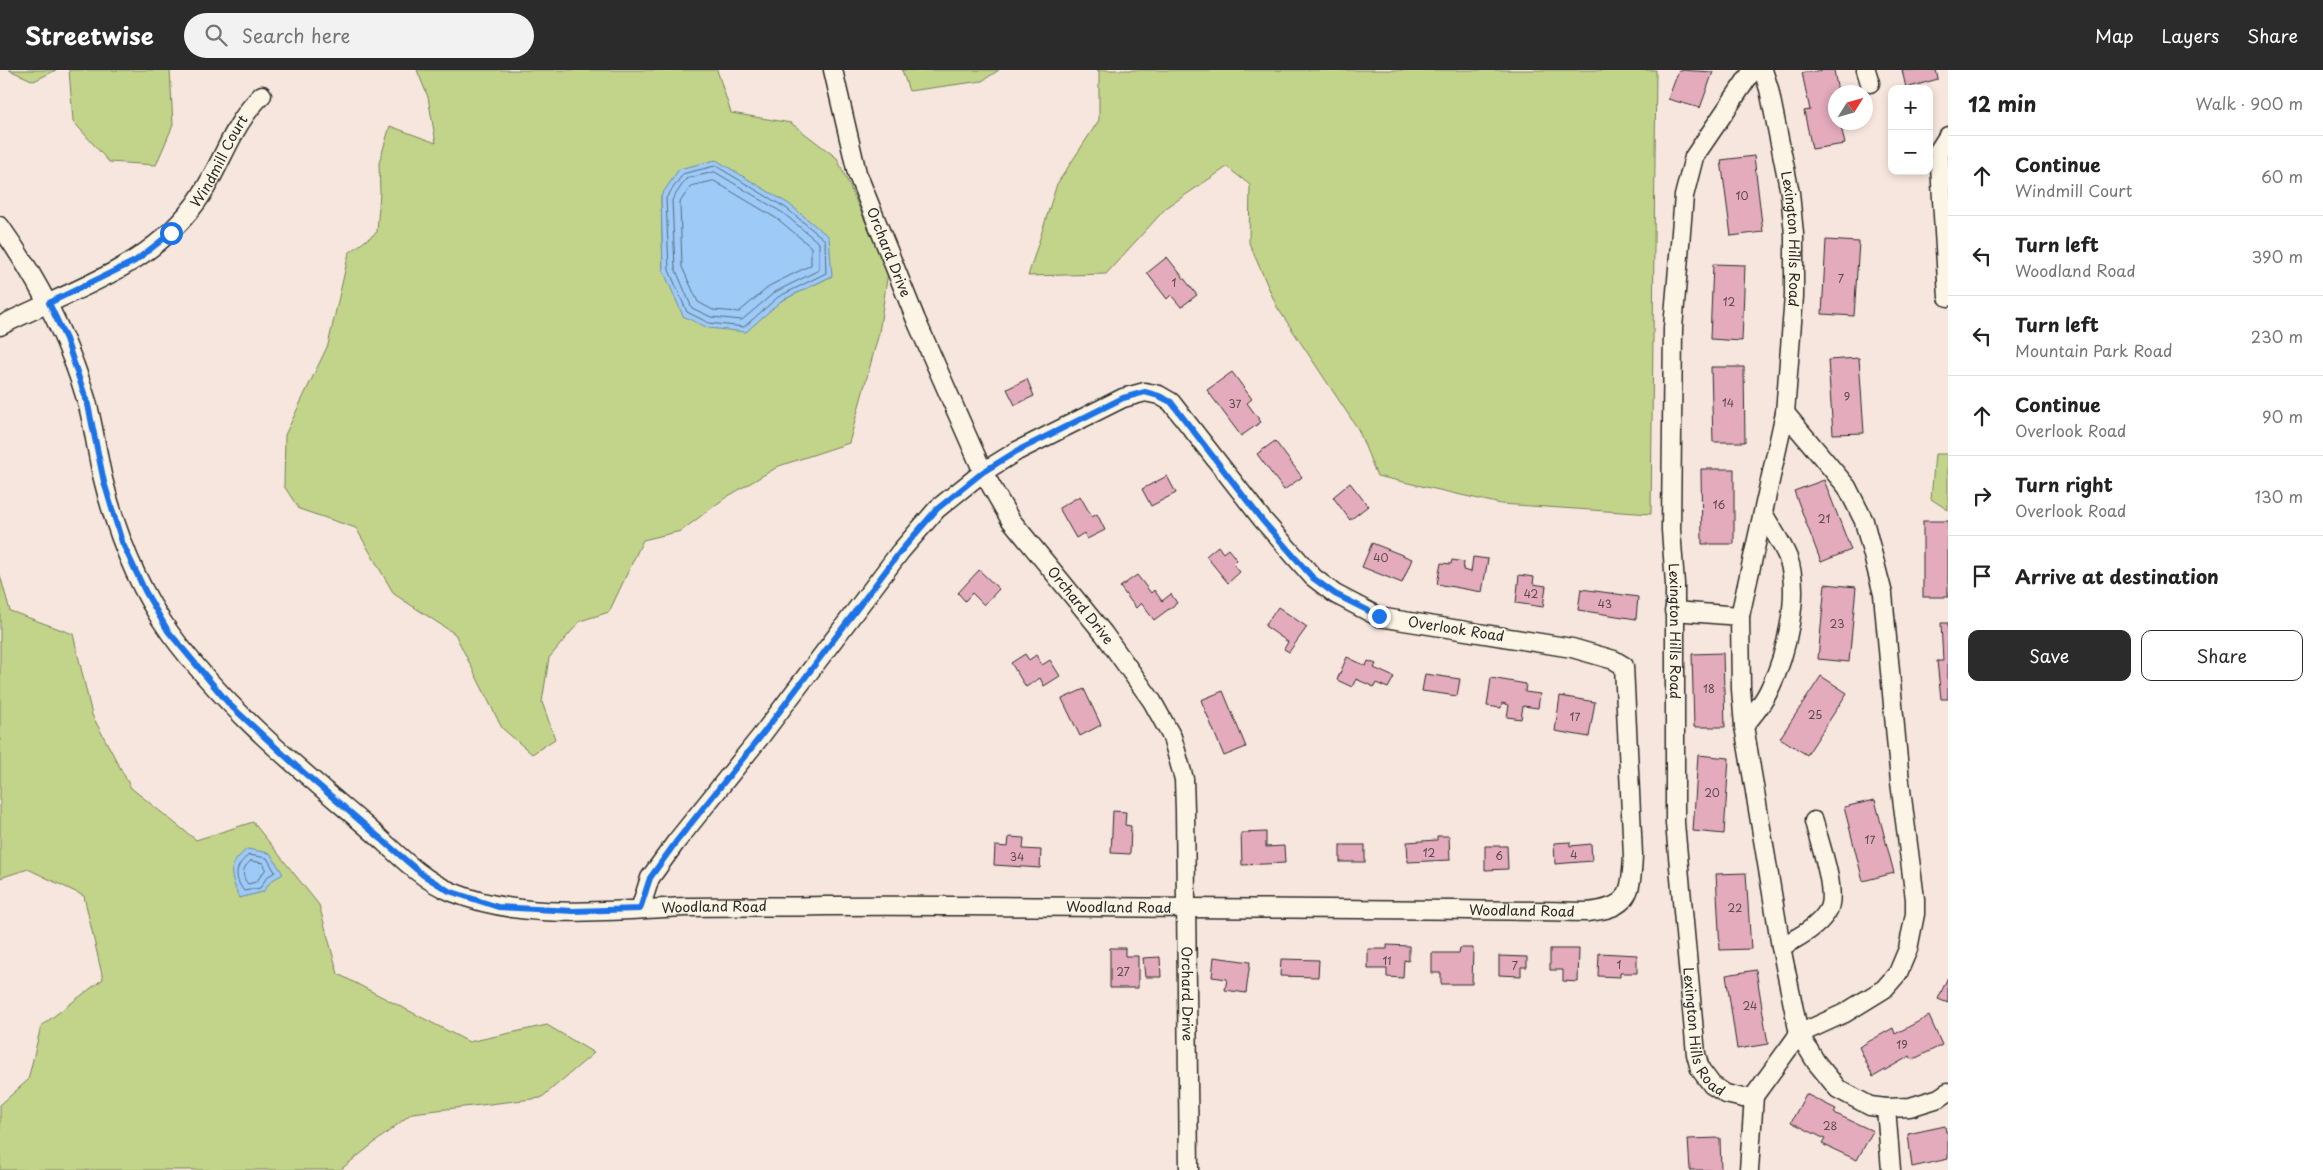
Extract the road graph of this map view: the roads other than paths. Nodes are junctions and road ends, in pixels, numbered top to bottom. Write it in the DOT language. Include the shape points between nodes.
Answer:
graph roads {
  1 [pos="833,70"];
  2 [pos="1753,70"];
  3 [pos="1763,70"];
  4 [pos="262,95"];
  5 [pos="1948,136"];
  6 [pos="0,226"];
  7 [pos="1948,297"];
  8 [pos="49,303"];
  9 [pos="0,326"];
  10 [pos="1785,413"];
  11 [pos="983,472"];
  12 [pos="1764,515"];
  13 [pos="1674,611"];
  14 [pos="1740,616"];
  15 [pos="1744,726"];
  16 [pos="1814,822"];
  17 [pos="1624,900"];
  18 [pos="1188,908"];
  19 [pos="640,909"];
  20 [pos="1781,947"];
  21 [pos="1799,1034"];
  22 [pos="1948,1092"];
  23 [pos="1754,1096"];
  24 [pos="1886,1108"];
  25 [pos="1189,1170"];
  26 [pos="1749,1170"];
  27 [pos="1891,1170"];
  1 -- 11 [label="street, Orchard Drive" via="857,173 916,320"];
  2 -- 13 [label="street, Lexington Hills Road" via="1694,157 1684,196 1673,328 1671,530"];
  3 -- 10 [label="street, Lexington Hills Road" via="1790,193 1794,234 1794,296"];
  4 -- 8 [label="street, Windmill Court" via="240,120 194,206 171,233 135,261"];
  5 -- 7 [label="street" via="1938,150"];
  6 -- 8 [label="street, Woodland Road"];
  8 -- 9 [label="street, Windmill Court"];
  8 -- 19 [label="street, Woodland Road" via="66,339 88,405 104,482 122,542 168,631 230,705 415,869 449,891 498,907 573,911"];
  10 -- 12 [label="street, Lexington Hills Road"];
  10 -- 21 [label="street, Lexington Hills Road" via="1848,488 1864,521 1883,594 1900,782 1915,900 1908,949 1898,973 1884,989 1846,1013"];
  11 -- 17 [label="street, Overlook Road" via="1017,451 1123,398 1145,392 1159,396 1171,402 1262,520 1313,578 1335,594 1379,616 1572,648 1624,666 1633,855 1632,884"];
  11 -- 18 [label="street, Orchard Drive" via="1010,519 1104,634 1152,701 1172,737 1184,779"];
  11 -- 19 [label="street" via="937,509 900,552 676,842 650,878"];
  12 -- 14 [label="street, Lexington Hills Road"];
  12 -- 15 [label="street" via="1788,558 1794,585 1780,663 1762,704"];
  13 -- 14 [label="street"];
  13 -- 23 [label="street, Lexington Hills Road" via="1675,823 1696,1054 1700,1068 1712,1084 1726,1094 1743,1098"];
  14 -- 15 [label="street, Lexington Hills Road"];
  15 -- 20 [label="street, Lexington Hills Road"];
  16 -- 20 [label="street" via="1832,894 1828,912 1806,933"];
  17 -- 18 [label="street, Woodland Road" via="1609,910 1587,912"];
  18 -- 19 [label="street, Woodland Road" via="956,905"];
  18 -- 25 [label="street, Orchard Drive"];
  20 -- 21 [label="street, Lexington Hills Road"];
  21 -- 23 [label="street, Lexington Hills Road"];
  21 -- 24 [label="street, Lexington Hills Road" via="1838,1089 1870,1106"];
  22 -- 24 [label="street, Lexington Hills Road" via="1939,1098 1910,1106"];
  23 -- 26 [label="street"];
  24 -- 27 [label="street"];
}
